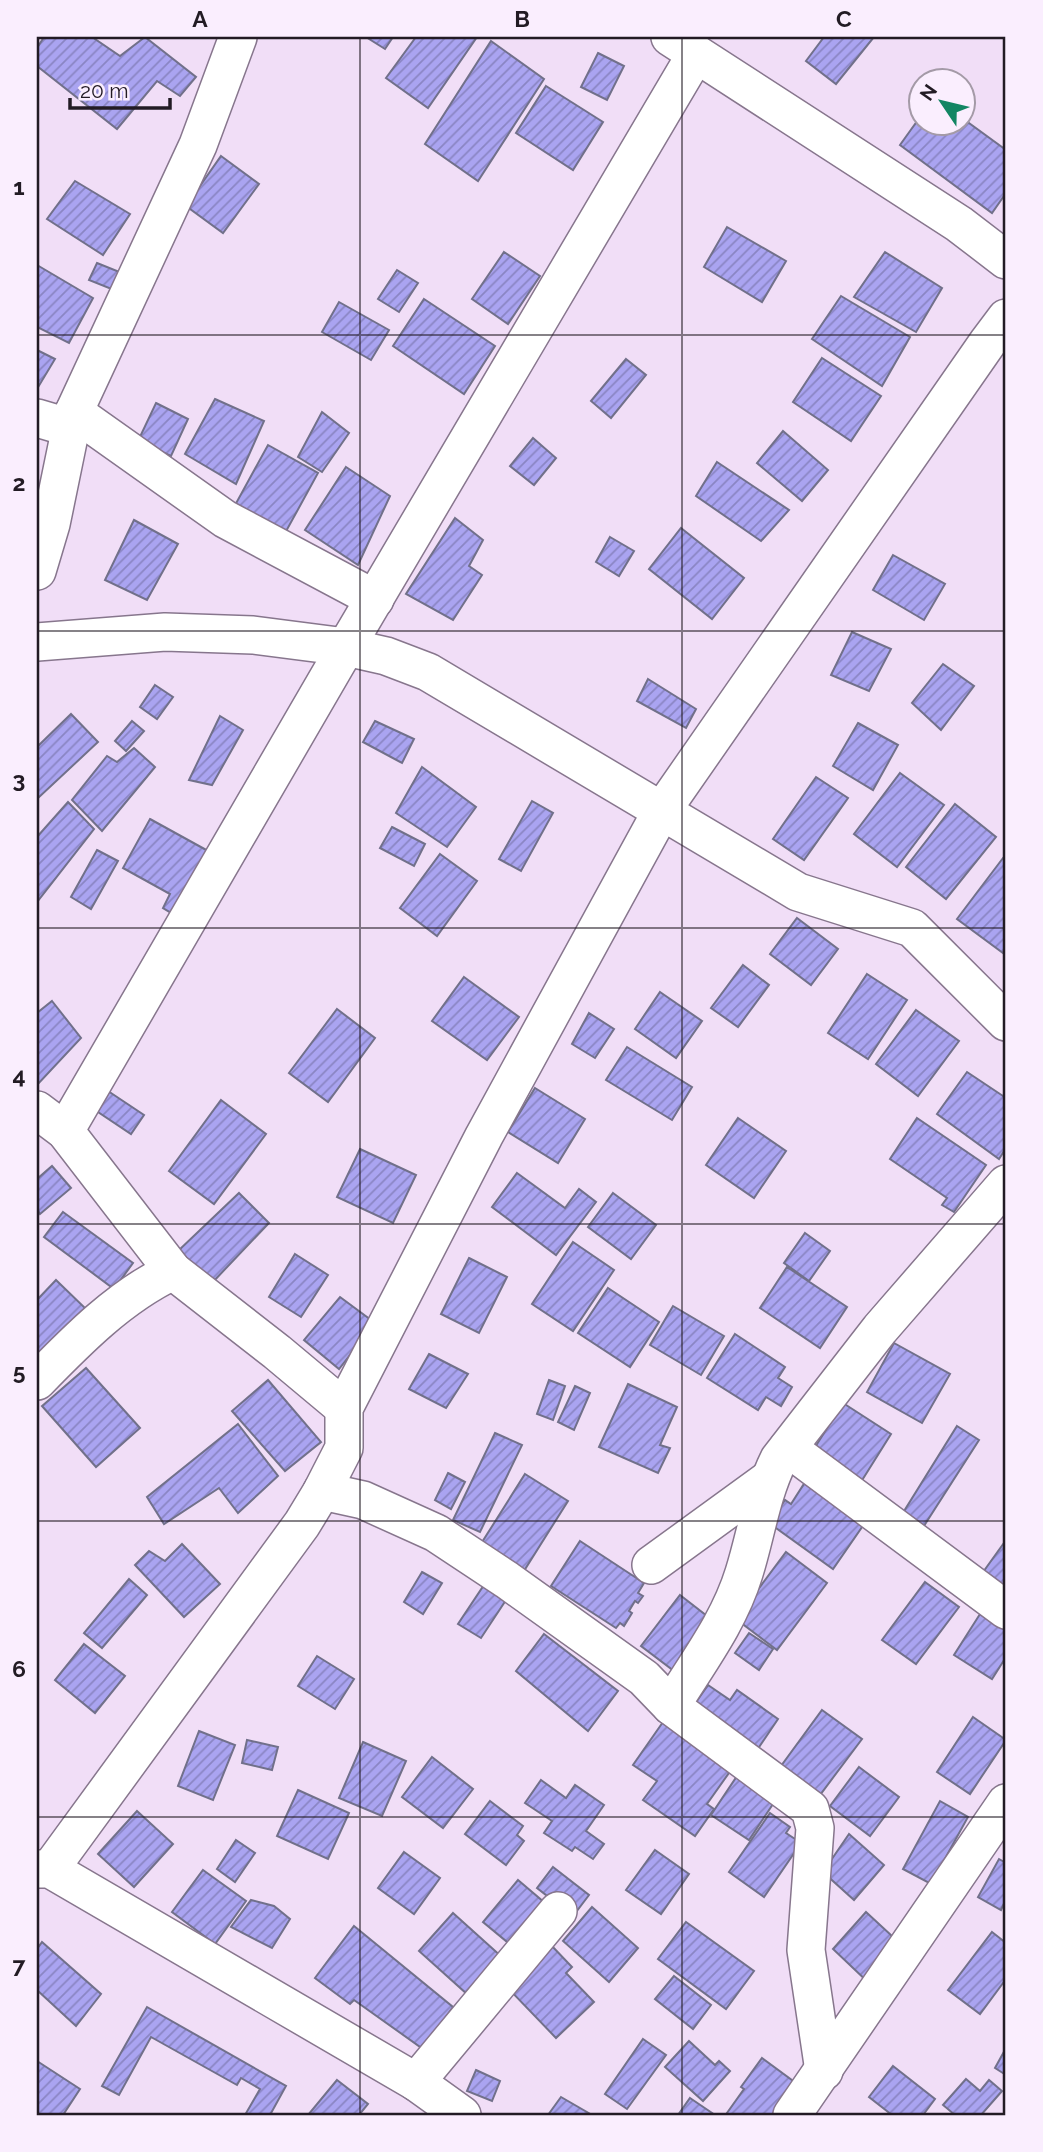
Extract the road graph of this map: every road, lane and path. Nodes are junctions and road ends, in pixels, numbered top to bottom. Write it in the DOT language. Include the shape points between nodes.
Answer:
graph roads {
  1 [pos="238,37"];
  2 [pos="683,45"];
  3 [pos="1006,260"];
  4 [pos="1000,339"];
  5 [pos="61,419"];
  6 [pos="37,572"];
  7 [pos="375,599"];
  8 [pos="37,642"];
  9 [pos="346,647"];
  10 [pos="661,812"];
  11 [pos="1006,1022"];
  12 [pos="37,1110"];
  13 [pos="65,1131"];
  14 [pos="1006,1184"];
  15 [pos="173,1271"];
  16 [pos="37,1381"];
  17 [pos="344,1408"];
  18 [pos="788,1448"];
  19 [pos="768,1480"];
  20 [pos="323,1491"];
  21 [pos="651,1565"];
  22 [pos="1006,1611"];
  23 [pos="671,1706"];
  24 [pos="1006,1803"];
  25 [pos="43,1869"];
  26 [pos="558,1912"];
  27 [pos="824,2071"];
  28 [pos="416,2082"];
  29 [pos="462,2115"];
  30 [pos="792,2115"];
  1 -- 5 [label="street" via="198,145"];
  2 -- 3 [label="street" via="959,224"];
  2 -- 7 [label="street"];
  4 -- 10 [label="street"];
  5 -- 6 [label="street" via="51,524"];
  5 -- 7 [label="street" via="225,519"];
  7 -- 9 [label="street"];
  8 -- 9 [label="street" via="165,632 253,635"];
  9 -- 10 [label="street" via="428,672"];
  9 -- 13 [label="street"];
  10 -- 11 [label="street" via="797,892 912,928"];
  10 -- 17 [label="street" via="484,1136"];
  12 -- 13 [label="street"];
  13 -- 15 [label="street"];
  14 -- 18 [label="street" via="880,1329"];
  15 -- 16 [label="street" via="149,1282 111,1311"];
  15 -- 17 [label="street"];
  17 -- 20 [label="street" via="344,1448"];
  18 -- 19 [label="street"];
  18 -- 22 [label="street"];
  19 -- 21 [label="street"];
  19 -- 23 [label="street" via="729,1613"];
  20 -- 23 [label="street" via="363,1500 436,1533 644,1678"];
  20 -- 25 [label="street"];
  23 -- 27 [label="street" via="810,1809 814,1828 806,1950"];
  24 -- 27 [label="street"];
  25 -- 28 [label="street"];
  26 -- 28 [label="street"];
  27 -- 30 [label="street"];
  28 -- 29 [label="street"];
}
